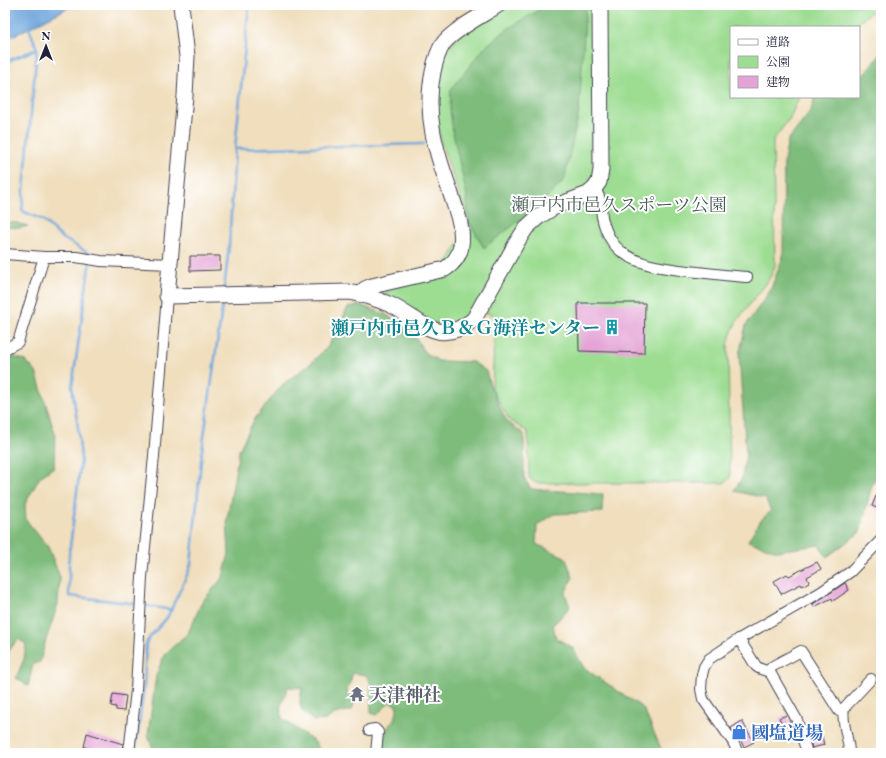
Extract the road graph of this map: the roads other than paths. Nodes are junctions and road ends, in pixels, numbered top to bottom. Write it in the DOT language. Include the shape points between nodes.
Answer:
graph roads {
  1 [pos="181,5"];
  2 [pos="498,5"];
  3 [pos="600,5"];
  4 [pos="594,189"];
  5 [pos="5,254"];
  6 [pos="44,257"];
  7 [pos="170,264"];
  8 [pos="747,277"];
  9 [pos="361,294"];
  10 [pos="167,296"];
  11 [pos="5,349"];
  12 [pos="881,540"];
  13 [pos="739,639"];
  14 [pos="768,671"];
  15 [pos="871,679"];
  16 [pos="843,713"];
  17 [pos="369,730"];
  18 [pos="129,753"];
  19 [pos="376,753"];
  20 [pos="738,753"];
  21 [pos="807,753"];
  22 [pos="849,753"];
  1 -- 7 [label="street" via="187,56"];
  2 -- 9 [label="street" via="456,32 444,43 437,56 431,85 432,132 459,219 462,244 459,254 445,269 372,286"];
  3 -- 4 [label="street" via="601,170 599,182"];
  4 -- 8 [label="street" via="600,199 605,227 613,243 625,254 641,262 665,268"];
  4 -- 9 [label="street" via="588,194 556,206 526,228 480,311 461,328 447,332 436,331 392,306"];
  5 -- 6 [label="street"];
  6 -- 7 [label="street"];
  6 -- 11 [label="street" via="18,342"];
  7 -- 10 [label="street"];
  9 -- 10 [label="street" via="333,292"];
  10 -- 18 [label="street"];
  12 -- 13 [label="street" via="850,572 821,592"];
  13 -- 14 [label="street" via="756,666 760,670"];
  13 -- 20 [label="street" via="709,660 703,671 701,690 703,699"];
  14 -- 16 [label="street" via="800,651 839,711"];
  14 -- 21 [label="street" via="797,720"];
  15 -- 16 [label="street" via="844,708"];
  16 -- 22 [label="street"];
  17 -- 19 [label="street" via="375,729 378,732"];
}
